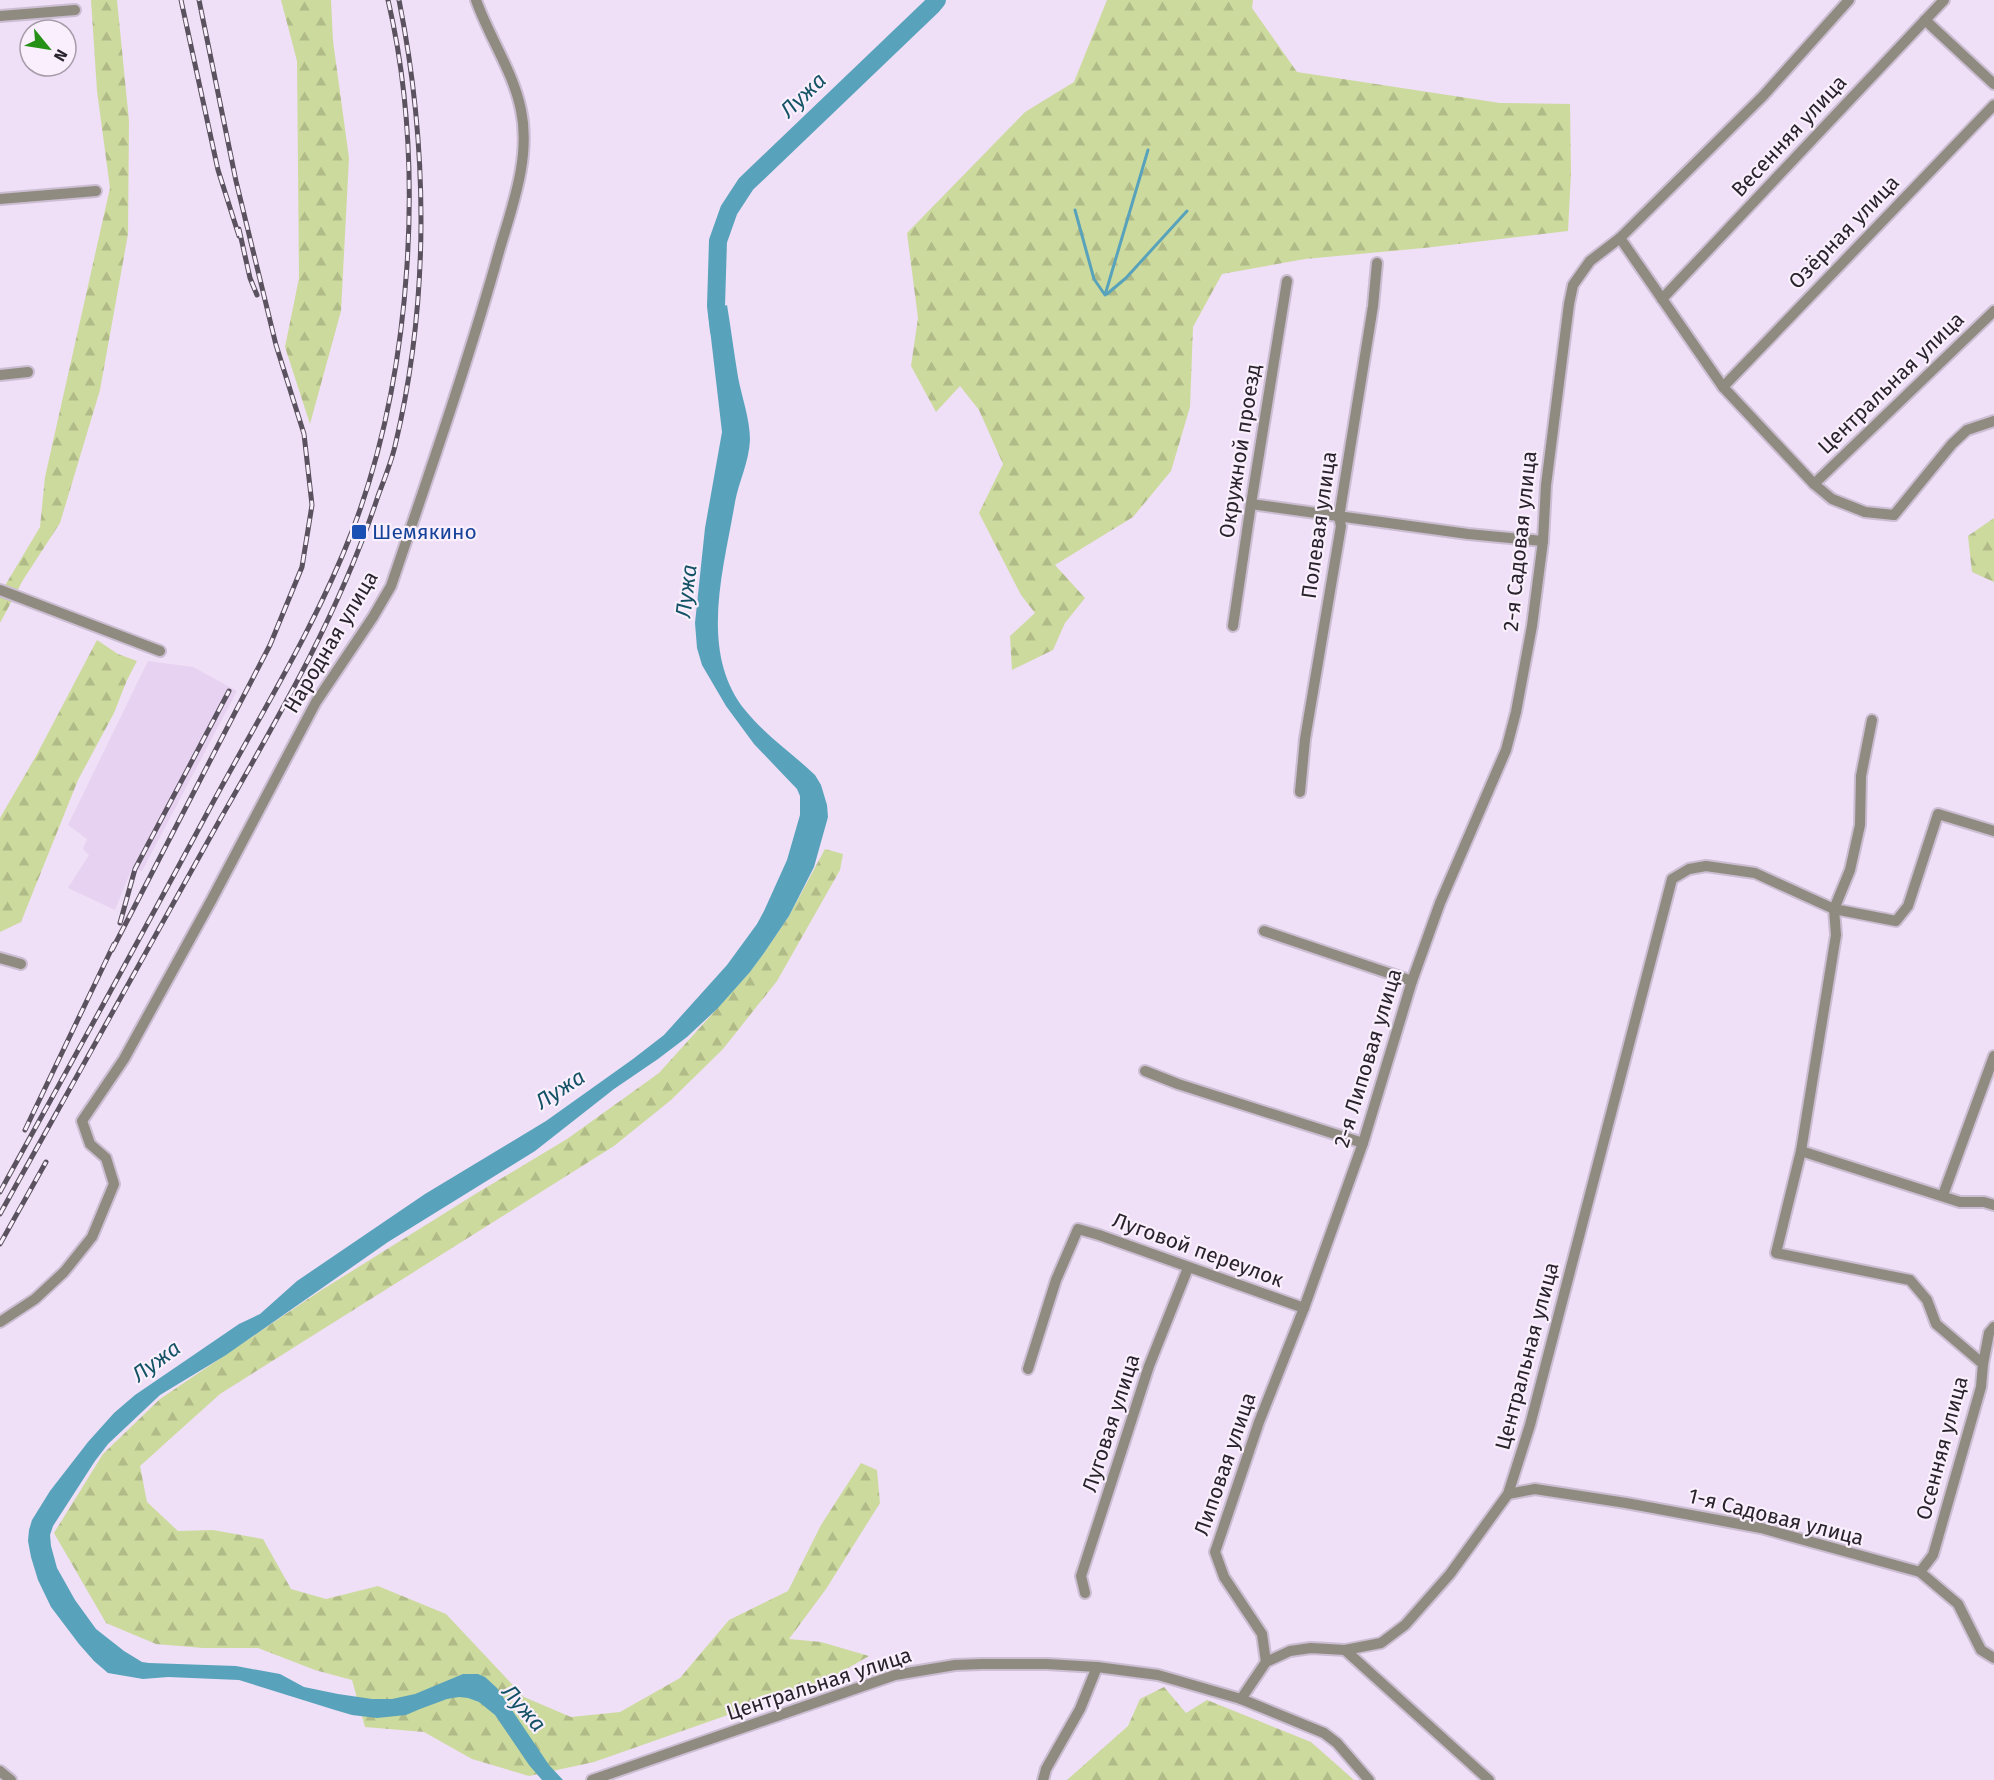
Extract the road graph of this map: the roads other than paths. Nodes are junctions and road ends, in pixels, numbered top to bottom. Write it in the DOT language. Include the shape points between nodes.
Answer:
graph roads {
  1 [pos="476,0"];
  2 [pos="1850,0"];
  3 [pos="1944,0"];
  4 [pos="75,10"];
  5 [pos="0,16"];
  6 [pos="1925,20"];
  7 [pos="1994,84"];
  8 [pos="1994,105"];
  9 [pos="96,191"];
  10 [pos="0,199"];
  11 [pos="1620,238"];
  12 [pos="1377,263"];
  13 [pos="1287,281"];
  14 [pos="1662,298"];
  15 [pos="1994,311"];
  16 [pos="28,372"];
  17 [pos="0,375"];
  18 [pos="1722,387"];
  19 [pos="1994,422"];
  20 [pos="1814,484"];
  21 [pos="1251,504"];
  22 [pos="1339,517"];
  23 [pos="1543,541"];
  24 [pos="0,590"];
  25 [pos="1233,626"];
  26 [pos="160,651"];
  27 [pos="1872,720"];
  28 [pos="1300,792"];
  29 [pos="1475,822"];
  30 [pos="1994,831"];
  31 [pos="1834,909"];
  32 [pos="1264,931"];
  33 [pos="0,958"];
  34 [pos="21,964"];
  35 [pos="1412,981"];
  36 [pos="1994,1056"];
  37 [pos="1145,1071"];
  38 [pos="1363,1143"];
  39 [pos="1801,1151"];
  40 [pos="1942,1195"];
  41 [pos="1994,1205"];
  42 [pos="1188,1268"];
  43 [pos="1305,1308"];
  44 [pos="0,1322"];
  45 [pos="1994,1327"];
  46 [pos="1983,1364"];
  47 [pos="1028,1369"];
  48 [pos="1508,1494"];
  49 [pos="1920,1572"];
  50 [pos="1085,1593"];
  51 [pos="1345,1650"];
  52 [pos="1994,1658"];
  53 [pos="1266,1662"];
  54 [pos="1097,1667"];
  55 [pos="1241,1699"];
  56 [pos="0,1771"];
  57 [pos="11,1780"];
  58 [pos="592,1780"];
  59 [pos="1043,1780"];
  60 [pos="1369,1780"];
  61 [pos="1489,1780"];
  1 -- 44 [label="street, Народная улица" via="521,111 521,173 469,357 395,575 373,617 316,702 124,1059 82,1121 90,1144 106,1158 114,1184 92,1236 64,1272 35,1299"];
  2 -- 11 [label="street, 2-я Садовая улица" via="1762,96"];
  3 -- 6 [label="street, Весенняя улица"];
  4 -- 5 [label="street"];
  6 -- 7 [label="street"];
  6 -- 14 [label="street, Весенняя улица"];
  8 -- 18 [label="street, Озёрная улица"];
  9 -- 10 [label="street"];
  11 -- 14 [label="street"];
  11 -- 23 [label="street, 2-я Садовая улица" via="1590,261 1574,285 1569,304 1546,485"];
  12 -- 22 [label="street, Полевая улица"];
  13 -- 21 [label="street, Окружной проезд"];
  14 -- 18 [label="street"];
  15 -- 20 [label="street, Центральная улица"];
  16 -- 17 [label="street"];
  18 -- 20 [label="street"];
  19 -- 20 [label="street" via="1967,430 1894,515 1865,512 1832,499"];
  21 -- 22 [label="street"];
  21 -- 25 [label="street, Окружной проезд"];
  22 -- 23 [label="street"];
  22 -- 28 [label="street, Полевая улица" via="1341,526 1305,739"];
  23 -- 29 [label="street, 2-я Садовая улица" via="1514,718 1506,750"];
  24 -- 26 [label="street"];
  27 -- 31 [label="street" via="1861,776 1860,825 1850,870"];
  29 -- 35 [label="street, 2-я Липовая улица"];
  30 -- 31 [label="street" via="1938,814 1908,906 1896,921"];
  31 -- 39 [label="street" via="1836,935"];
  31 -- 48 [label="street, Центральная улица" via="1755,873 1706,866 1689,869 1672,879 1530,1425"];
  32 -- 35 [label="street"];
  33 -- 34 [label="street"];
  35 -- 38 [label="street, 2-я Липовая улица"];
  36 -- 40 [label="street"];
  37 -- 38 [label="street"];
  38 -- 43 [label="street, 2-я Липовая улица"];
  39 -- 40 [label="street"];
  39 -- 46 [label="street, Осенняя улица" via="1776,1253 1910,1280 1928,1300 1936,1324"];
  40 -- 41 [label="street" via="1960,1202"];
  42 -- 43 [label="street, Луговой переулок"];
  42 -- 47 [label="street, Луговой переулок" via="1078,1229 1056,1280"];
  42 -- 50 [label="street, Луговая улица" via="1149,1366 1081,1576"];
  43 -- 53 [label="street, Липовая улица" via="1259,1422 1215,1552 1224,1576 1262,1634"];
  45 -- 46 [label="street" via="1989,1333"];
  46 -- 49 [label="street, Осенняя улица" via="1981,1387 1933,1555"];
  48 -- 49 [label="street, 1-я Садовая улица" via="1535,1489 1761,1528"];
  48 -- 51 [label="street, Центральная улица" via="1450,1574 1405,1625 1381,1643"];
  49 -- 52 [label="street, 1-я Садовая улица" via="1958,1604 1981,1650"];
  51 -- 53 [label="street, Центральная улица" via="1290,1651"];
  51 -- 61 [label="street"];
  53 -- 55 [label="street"];
  54 -- 55 [label="street, Центральная улица" via="1158,1676"];
  54 -- 58 [label="street, Центральная улица" via="955,1665 895,1676"];
  54 -- 59 [label="street"];
  55 -- 60 [label="street, Центральная улица" via="1324,1733"];
  56 -- 57 [label="street"];
}
